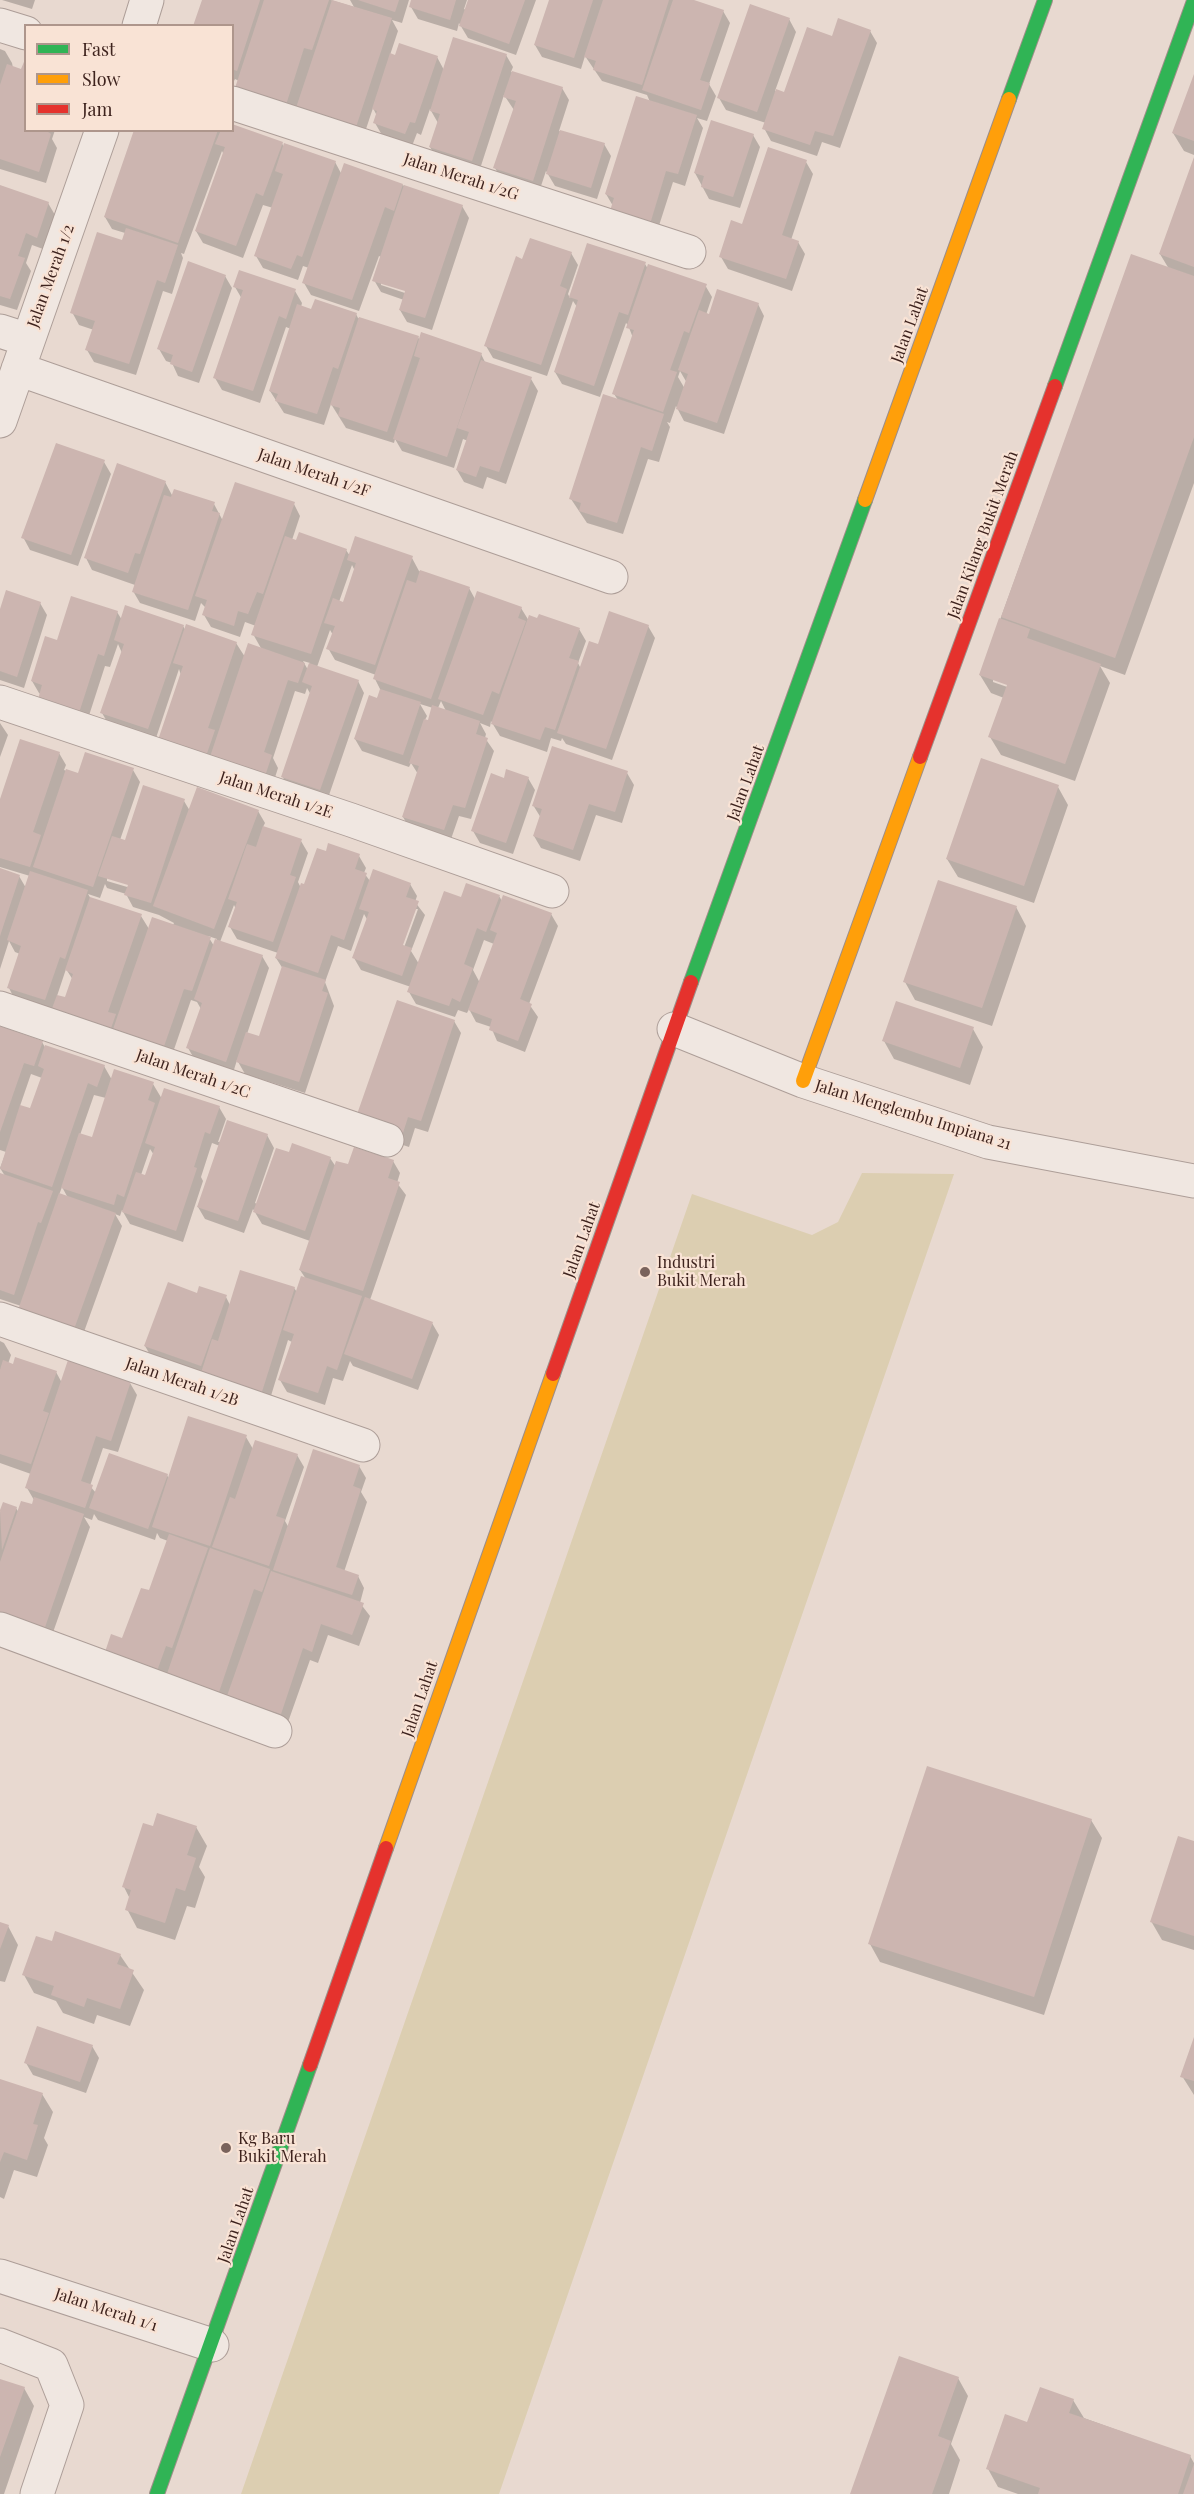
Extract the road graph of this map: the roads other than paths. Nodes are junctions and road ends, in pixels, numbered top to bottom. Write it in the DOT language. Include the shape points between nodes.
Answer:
graph roads {
  1 [pos="147,0"];
  2 [pos="1045,0"];
  3 [pos="1194,1"];
  4 [pos="140,24"];
  5 [pos="0,25"];
  6 [pos="24,32"];
  7 [pos="234,104"];
  8 [pos="101,132"];
  9 [pos="689,252"];
  10 [pos="15,347"];
  11 [pos="0,421"];
  12 [pos="611,577"];
  13 [pos="0,702"];
  14 [pos="552,891"];
  15 [pos="0,1008"];
  16 [pos="674,1029"];
  17 [pos="803,1081"];
  18 [pos="387,1140"];
  19 [pos="1194,1181"];
  20 [pos="0,1319"];
  21 [pos="363,1445"];
  22 [pos="0,1629"];
  23 [pos="275,1731"];
  24 [pos="0,2276"];
  25 [pos="212,2344"];
  26 [pos="0,2345"];
  27 [pos="37,2494"];
  28 [pos="157,2494"];
  1 -- 4 [label="street"];
  2 -- 16 [label="main road, Jalan Lahat"];
  3 -- 17 [label="main road, Jalan Kilang Bukit Merah"];
  5 -- 6 [label="street"];
  7 -- 9 [label="street, Jalan Merah 1/2G"];
  8 -- 10 [label="street, Jalan Merah 1/2"];
  10 -- 11 [label="street, Jalan Merah 1/2"];
  10 -- 12 [label="street, Jalan Merah 1/2F"];
  13 -- 14 [label="street, Jalan Merah 1/2E"];
  15 -- 18 [label="street, Jalan Merah 1/2C"];
  16 -- 17 [label="street, Jalan Menglembu Impiana 21"];
  16 -- 25 [label="main road, Jalan Lahat"];
  17 -- 19 [label="street, Jalan Menglembu Impiana 21" via="988,1142"];
  20 -- 21 [label="street, Jalan Merah 1/2B"];
  22 -- 23 [label="street"];
  24 -- 25 [label="street, Jalan Merah 1/1"];
  25 -- 28 [label="main road, Jalan Lahat"];
  26 -- 27 [label="street" via="51,2365 67,2405"];
}
